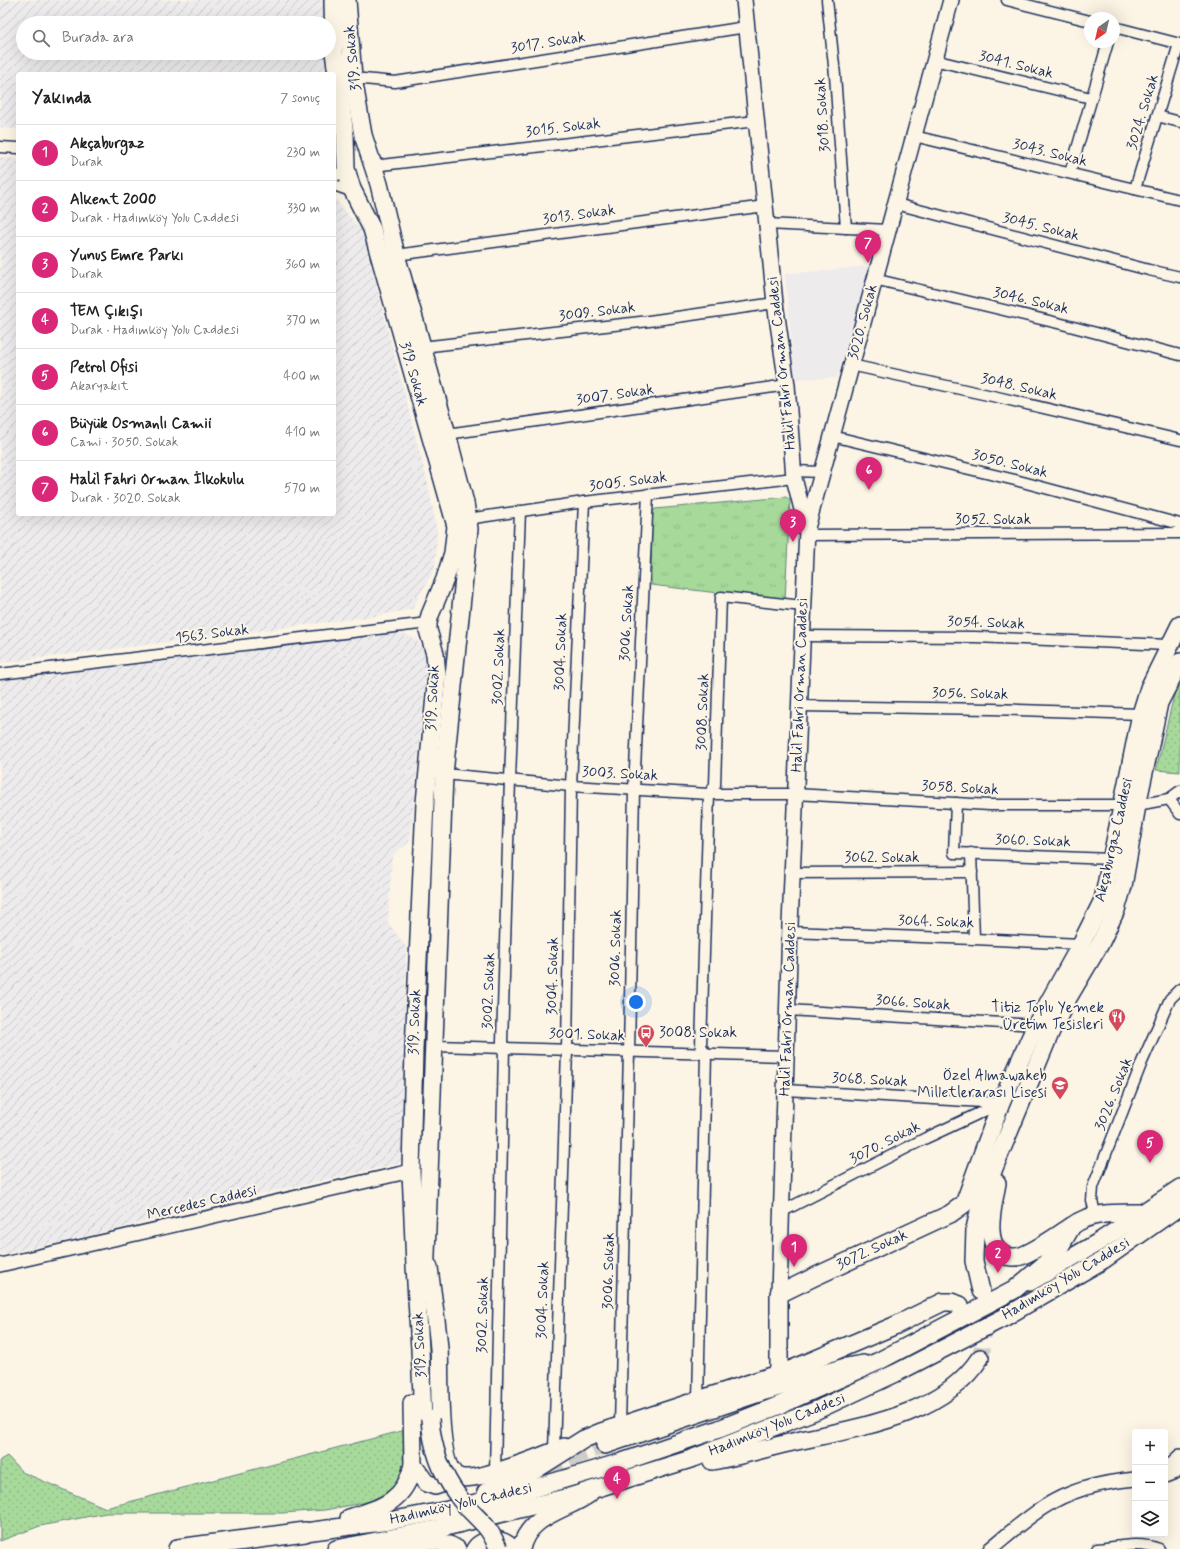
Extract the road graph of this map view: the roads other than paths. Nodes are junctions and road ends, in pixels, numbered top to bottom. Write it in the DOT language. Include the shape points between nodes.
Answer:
graph roads {
  1 [pos="333,0"];
  2 [pos="347,0"];
  3 [pos="744,0"];
  4 [pos="827,0"];
  5 [pos="951,0"];
  6 [pos="1006,0"];
  7 [pos="333,16"];
  8 [pos="1084,20"];
  9 [pos="746,27"];
  10 [pos="1120,29"];
  11 [pos="1180,44"];
  12 [pos="1106,48"];
  13 [pos="335,60"];
  14 [pos="934,60"];
  15 [pos="353,78"];
  16 [pos="1091,98"];
  17 [pos="1157,116"];
  18 [pos="756,121"];
  19 [pos="1180,122"];
  20 [pos="914,136"];
  21 [pos="0,147"];
  22 [pos="16,148"];
  23 [pos="373,166"];
  24 [pos="340,173"];
  25 [pos="1070,173"];
  26 [pos="379,184"];
  27 [pos="336,186"];
  28 [pos="1135,189"];
  29 [pos="354,192"];
  30 [pos="1180,200"];
  31 [pos="896,204"];
  32 [pos="765,206"];
  33 [pos="767,224"];
  34 [pos="846,228"];
  35 [pos="888,230"];
  36 [pos="396,255"];
  37 [pos="1180,277"];
  38 [pos="874,279"];
  39 [pos="775,303"];
  40 [pos="422,347"];
  41 [pos="1180,355"];
  42 [pos="851,365"];
  43 [pos="787,385"];
  44 [pos="447,434"];
  45 [pos="832,436"];
  46 [pos="1180,440"];
  47 [pos="822,472"];
  48 [pos="793,474"];
  49 [pos="648,494"];
  50 [pos="584,502"];
  51 [pos="520,511"];
  52 [pos="467,519"];
  53 [pos="1180,524"];
  54 [pos="806,532"];
  55 [pos="1180,533"];
  56 [pos="803,606"];
  57 [pos="429,619"];
  58 [pos="460,619"];
  59 [pos="1180,625"];
  60 [pos="802,636"];
  61 [pos="458,639"];
  62 [pos="431,640"];
  63 [pos="1169,646"];
  64 [pos="1180,662"];
  65 [pos="0,674"];
  66 [pos="799,706"];
  67 [pos="1141,714"];
  68 [pos="444,774"];
  69 [pos="510,780"];
  70 [pos="571,786"];
  71 [pos="634,790"];
  72 [pos="1180,791"];
  73 [pos="709,794"];
  74 [pos="795,794"];
  75 [pos="1169,799"];
  76 [pos="956,803"];
  77 [pos="1130,805"];
  78 [pos="1180,814"];
  79 [pos="971,853"];
  80 [pos="1112,859"];
  81 [pos="972,872"];
  82 [pos="792,873"];
  83 [pos="790,932"];
  84 [pos="974,938"];
  85 [pos="1081,944"];
  86 [pos="1180,989"];
  87 [pos="788,1010"];
  88 [pos="1043,1028"];
  89 [pos="435,1046"];
  90 [pos="504,1048"];
  91 [pos="567,1050"];
  92 [pos="630,1052"];
  93 [pos="706,1054"];
  94 [pos="786,1056"];
  95 [pos="786,1090"];
  96 [pos="1001,1103"];
  97 [pos="1008,1134"];
  98 [pos="411,1171"];
  99 [pos="1180,1188"];
  100 [pos="964,1204"];
  101 [pos="1180,1206"];
  102 [pos="783,1211"];
  103 [pos="1144,1213"];
  104 [pos="1096,1216"];
  105 [pos="1072,1226"];
  106 [pos="427,1247"];
  107 [pos="0,1266"];
  108 [pos="415,1266"];
  109 [pos="1014,1290"];
  110 [pos="981,1292"];
  111 [pos="779,1294"];
  112 [pos="964,1310"];
  113 [pos="980,1358"];
  114 [pos="877,1362"];
  115 [pos="779,1374"];
  116 [pos="698,1401"];
  117 [pos="426,1419"];
  118 [pos="620,1426"];
  119 [pos="584,1439"];
  120 [pos="605,1445"];
  121 [pos="554,1451"];
  122 [pos="1180,1456"];
  123 [pos="413,1466"];
  124 [pos="662,1467"];
  125 [pos="1168,1467"];
  126 [pos="1180,1470"];
  127 [pos="452,1471"];
  128 [pos="495,1472"];
  129 [pos="1168,1475"];
  130 [pos="1132,1480"];
  131 [pos="598,1488"];
  132 [pos="472,1504"];
  133 [pos="305,1532"];
  134 [pos="994,1548"];
  135 [pos="178,1549"];
  136 [pos="336,1549"];
  137 [pos="377,1549"];
  138 [pos="457,1549"];
  139 [pos="475,1549"];
  140 [pos="491,1549"];
  141 [pos="499,1549"];
  142 [pos="512,1549"];
  143 [pos="521,1549"];
  144 [pos="1097,1549"];
  145 [pos="1158,1549"];
  1 -- 7 [label="main road, 319. Sokak"];
  2 -- 15 [label="main road, 319. Sokak"];
  3 -- 9 [label="main road, Halil Fahri Orman Caddesi"];
  4 -- 34 [label="street, 3018. Sokak"];
  5 -- 14 [label="main road, 3020. Sokak"];
  6 -- 8 [label="street"];
  9 -- 15 [label="street, 3017. Sokak" via="395,82"];
  9 -- 18 [label="main road, Halil Fahri Orman Caddesi"];
  10 -- 11 [label="street"];
  11 -- 17 [label="street, 3024. Sokak"];
  12 -- 16 [label="street"];
  13 -- 24 [label="main road, 319. Sokak" via="345,135"];
  14 -- 16 [label="street, 3041. Sokak"];
  14 -- 20 [label="main road, 3020. Sokak"];
  15 -- 23 [label="main road, 319. Sokak" via="363,135"];
  16 -- 25 [label="street"];
  17 -- 19 [label="street"];
  17 -- 28 [label="street, 3024. Sokak"];
  18 -- 23 [label="street, 3015. Sokak"];
  18 -- 32 [label="main road, Halil Fahri Orman Caddesi"];
  20 -- 25 [label="street, 3043. Sokak"];
  20 -- 31 [label="main road, 3020. Sokak"];
  21 -- 22 [label="street"];
  23 -- 24 [label="main road" via="360,163"];
  23 -- 26 [label="main road, 319. Sokak"];
  24 -- 29 [label="main road, 319. Sokak"];
  25 -- 28 [label="street, 3043. Sokak"];
  26 -- 29 [label="main road" via="370,193"];
  26 -- 36 [label="main road, 319. Sokak"];
  27 -- 29 [label="street"];
  28 -- 30 [label="street, 3043. Sokak"];
  29 -- 57 [label="main road, 319. Sokak" via="372,229 456,526 453,553"];
  31 -- 35 [label="main road, 3020. Sokak"];
  31 -- 37 [label="street, 3045. Sokak"];
  32 -- 33 [label="main road, Halil Fahri Orman Caddesi"];
  32 -- 36 [label="street, 3013. Sokak"];
  33 -- 34 [label="street"];
  33 -- 39 [label="main road, Halil Fahri Orman Caddesi"];
  34 -- 35 [label="street"];
  35 -- 38 [label="main road, 3020. Sokak"];
  36 -- 40 [label="main road, 319. Sokak"];
  38 -- 41 [label="street, 3046. Sokak"];
  38 -- 42 [label="main road, 3020. Sokak"];
  39 -- 40 [label="street, 3009. Sokak" via="649,321"];
  39 -- 43 [label="main road, Halil Fahri Orman Caddesi"];
  40 -- 44 [label="main road, 319. Sokak"];
  42 -- 45 [label="main road, 3020. Sokak"];
  42 -- 46 [label="street, 3048. Sokak"];
  43 -- 44 [label="street, 3007. Sokak"];
  43 -- 48 [label="main road, Halil Fahri Orman Caddesi"];
  44 -- 52 [label="main road, 319. Sokak"];
  45 -- 47 [label="main road, 3020. Sokak"];
  45 -- 53 [label="street, 3050. Sokak" via="1015,480"];
  47 -- 48 [label="street, 3005. Sokak"];
  47 -- 54 [label="main road, 3020. Sokak"];
  48 -- 49 [label="street, 3005. Sokak"];
  48 -- 54 [label="main road, Halil Fahri Orman Caddesi"];
  49 -- 50 [label="street, 3005. Sokak"];
  49 -- 71 [label="street, 3006. Sokak"];
  50 -- 51 [label="street, 3005. Sokak"];
  50 -- 70 [label="street, 3004. Sokak"];
  51 -- 52 [label="street, 3005. Sokak"];
  51 -- 69 [label="street, 3002. Sokak"];
  52 -- 58 [label="main road, 319. Sokak" via="469,529"];
  54 -- 55 [label="street, 3052. Sokak"];
  54 -- 56 [label="main road, Halil Fahri Orman Caddesi"];
  56 -- 60 [label="main road, Halil Fahri Orman Caddesi"];
  56 -- 73 [label="street, 3008. Sokak" via="721,597 716,785"];
  57 -- 58 [label="main road" via="438,608 445,607 454,611"];
  57 -- 62 [label="main road, 319. Sokak" via="428,630"];
  57 -- 65 [label="street, 1563. Sokak"];
  58 -- 61 [label="main road, 319. Sokak"];
  59 -- 63 [label="main road, Akçaburgaz Caddesi"];
  60 -- 63 [label="street, 3054. Sokak" via="975,637"];
  60 -- 66 [label="main road, Halil Fahri Orman Caddesi"];
  61 -- 62 [label="main road" via="448,644"];
  61 -- 68 [label="main road, 319. Sokak"];
  62 -- 98 [label="main road, 319. Sokak" via="437,674 425,803"];
  63 -- 67 [label="main road, Akçaburgaz Caddesi" via="1149,688"];
  64 -- 77 [label="main road, Akçaburgaz Caddesi" via="1158,703"];
  66 -- 67 [label="street, 3056. Sokak"];
  66 -- 74 [label="main road, Halil Fahri Orman Caddesi"];
  67 -- 77 [label="main road, Akçaburgaz Caddesi"];
  68 -- 69 [label="street, 3003. Sokak"];
  68 -- 89 [label="main road, 319. Sokak"];
  69 -- 70 [label="street, 3003. Sokak"];
  69 -- 90 [label="street, 3002. Sokak" via="502,1042"];
  70 -- 71 [label="street, 3003. Sokak"];
  70 -- 91 [label="street, 3004. Sokak"];
  71 -- 73 [label="street, 3003. Sokak"];
  71 -- 92 [label="street, 3006. Sokak"];
  72 -- 75 [label="street"];
  73 -- 74 [label="street, 3003. Sokak"];
  73 -- 93 [label="street, 3008. Sokak" via="701,1046"];
  74 -- 76 [label="street, 3058. Sokak"];
  74 -- 82 [label="main road, Halil Fahri Orman Caddesi"];
  75 -- 77 [label="street, 3058. Sokak"];
  75 -- 78 [label="street"];
  76 -- 77 [label="street, 3058. Sokak"];
  76 -- 79 [label="street, 3060. Sokak" via="954,853"];
  77 -- 80 [label="main road, Akçaburgaz Caddesi"];
  77 -- 88 [label="main road, Akçaburgaz Caddesi" via="1123,886 1116,910 1100,944 1068,998"];
  79 -- 80 [label="street, 3060. Sokak"];
  79 -- 81 [label="street"];
  80 -- 85 [label="main road, Akçaburgaz Caddesi" via="1103,900"];
  81 -- 82 [label="street, 3062. Sokak"];
  81 -- 84 [label="street"];
  82 -- 83 [label="main road, Halil Fahri Orman Caddesi"];
  83 -- 84 [label="street, 3064. Sokak"];
  83 -- 87 [label="main road, Halil Fahri Orman Caddesi"];
  84 -- 85 [label="street, 3064. Sokak"];
  85 -- 88 [label="main road, Akçaburgaz Caddesi"];
  86 -- 104 [label="street, 3026. Sokak" via="1170,998 1093,1187 1092,1201"];
  87 -- 88 [label="street, 3066. Sokak"];
  87 -- 94 [label="main road, Halil Fahri Orman Caddesi"];
  88 -- 96 [label="main road, Akçaburgaz Caddesi"];
  88 -- 97 [label="main road, Akçaburgaz Caddesi"];
  89 -- 90 [label="street, 3001. Sokak"];
  89 -- 106 [label="main road, 319. Sokak"];
  90 -- 91 [label="street, 3001. Sokak"];
  90 -- 128 [label="street, 3002. Sokak"];
  91 -- 92 [label="street, 3001. Sokak"];
  91 -- 121 [label="street, 3004. Sokak"];
  92 -- 93 [label="street, 3001. Sokak"];
  92 -- 118 [label="street, 3006. Sokak"];
  93 -- 94 [label="street, 3001. Sokak"];
  93 -- 116 [label="street, 3008. Sokak"];
  94 -- 95 [label="main road, Halil Fahri Orman Caddesi"];
  95 -- 96 [label="street, 3068. Sokak"];
  95 -- 102 [label="main road, Halil Fahri Orman Caddesi"];
  96 -- 100 [label="main road, Akçaburgaz Caddesi"];
  96 -- 102 [label="street, 3070. Sokak"];
  97 -- 105 [label="main road" via="992,1213 991,1236 997,1251 1006,1256 1021,1256"];
  97 -- 110 [label="main road" via="979,1211 975,1229 974,1261"];
  98 -- 107 [label="street, Mercedes Caddesi"];
  98 -- 108 [label="main road, 319. Sokak"];
  99 -- 103 [label="main road, Hadımköy Yolu Caddesi"];
  100 -- 111 [label="main road, 3072. Sokak" via="950,1214"];
  101 -- 124 [label="main road, Hadımköy Yolu Caddesi" via="1090,1268 1005,1317 896,1374 817,1410 716,1451"];
  102 -- 111 [label="main road, Halil Fahri Orman Caddesi"];
  103 -- 104 [label="main road"];
  103 -- 109 [label="main road, Hadımköy Yolu Caddesi"];
  104 -- 105 [label="main road" via="1079,1220"];
  105 -- 109 [label="main road" via="1061,1245 1046,1262"];
  106 -- 117 [label="main road, 319. Sokak"];
  106 -- 127 [label="main road" via="439,1350 440,1426 444,1449"];
  108 -- 117 [label="main road, 319. Sokak"];
  108 -- 123 [label="main road" via="410,1292"];
  109 -- 112 [label="main road, Hadımköy Yolu Caddesi"];
  111 -- 115 [label="main road, Halil Fahri Orman Caddesi"];
  112 -- 114 [label="main road, Hadımköy Yolu Caddesi"];
  112 -- 115 [label="main road" via="952,1302 943,1302 894,1326"];
  113 -- 124 [label="main road" via="972,1371 953,1387 927,1404 890,1419 718,1460 687,1466"];
  114 -- 120 [label="main road" via="846,1367 765,1391"];
  114 -- 132 [label="main road, Hadımköy Yolu Caddesi" via="719,1429 622,1462"];
  115 -- 116 [label="main road"];
  116 -- 118 [label="main road"];
  117 -- 140 [label="main road" via="427,1451 440,1483 460,1511 482,1534"];
  117 -- 141 [label="main road, bridge" via="439,1463 448,1481 487,1528"];
  118 -- 119 [label="main road"];
  119 -- 121 [label="main road"];
  119 -- 132 [label="main road" via="535,1470 487,1491"];
  121 -- 128 [label="main road"];
  122 -- 125 [label="street"];
  123 -- 127 [label="main road" via="426,1483 434,1486 444,1483 450,1478"];
  123 -- 133 [label="main road" via="406,1486 400,1495 390,1502 369,1512"];
  124 -- 131 [label="main road, Hadımköy Yolu Caddesi"];
  126 -- 129 [label="street"];
  127 -- 128 [label="main road" via="459,1477 470,1479"];
  130 -- 134 [label="street" via="1089,1487 1063,1496 1044,1507"];
  131 -- 136 [label="main road, Hadımköy Yolu Caddesi" via="437,1529"];
  131 -- 143 [label="main road" via="542,1518 525,1537"];
  132 -- 133 [label="main road, Hadımköy Yolu Caddesi" via="389,1521"];
  133 -- 135 [label="highway"];
  137 -- 138 [label="main road" via="425,1540 450,1544"];
  139 -- 142 [label="main road" via="484,1541 500,1540 509,1544"];
  144 -- 145 [label="street" via="1141,1544"];
}
